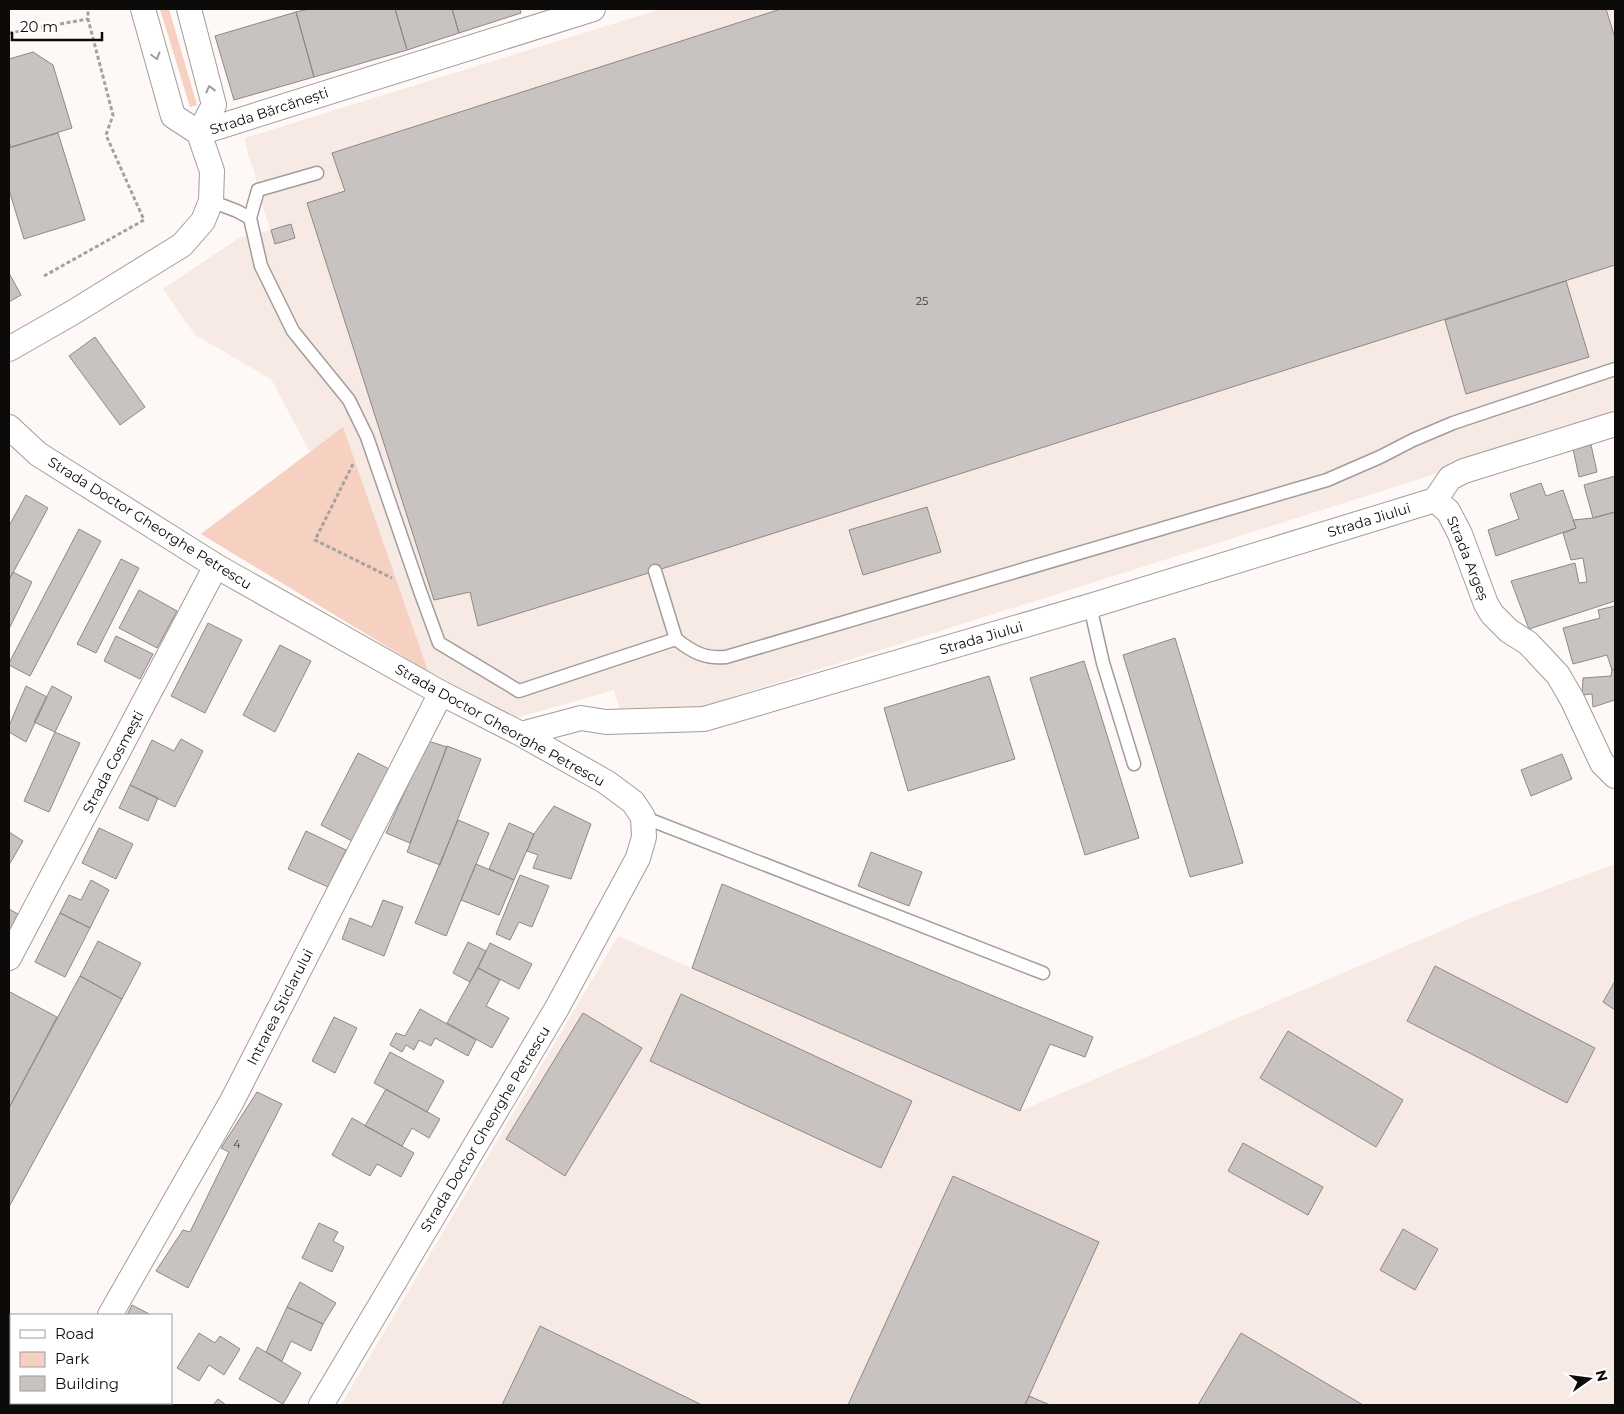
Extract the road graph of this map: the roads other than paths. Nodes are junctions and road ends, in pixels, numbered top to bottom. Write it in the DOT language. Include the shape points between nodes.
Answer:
graph roads {
  1 [pos="142,9"];
  2 [pos="189,9"];
  3 [pos="583,10"];
  4 [pos="199,133"];
  5 [pos="317,174"];
  6 [pos="211,201"];
  7 [pos="250,218"];
  8 [pos="9,349"];
  9 [pos="1615,368"];
  10 [pos="1615,424"];
  11 [pos="9,427"];
  12 [pos="1435,500"];
  13 [pos="216,566"];
  14 [pos="654,571"];
  15 [pos="1090,606"];
  16 [pos="676,639"];
  17 [pos="441,694"];
  18 [pos="521,734"];
  19 [pos="1134,764"];
  20 [pos="1615,776"];
  21 [pos="643,817"];
  22 [pos="9,958"];
  23 [pos="1043,973"];
  24 [pos="111,1314"];
  25 [pos="321,1405"];
  1 -- 4 [label="street, one-way" via="173,116"];
  4 -- 2 [label="street, one-way" via="214,105"];
  3 -- 4 [label="street, Strada Bărcănești"];
  4 -- 6 [label="street, Strada Bărcănești" via="212,171"];
  5 -- 7 [label="lane" via="258,190"];
  6 -- 7 [label="lane"];
  6 -- 8 [label="street, Strada Bărcănești" via="203,221 182,245"];
  7 -- 16 [label="lane" via="261,266 292,331 349,400 367,437 439,643 519,691"];
  9 -- 16 [label="lane" via="1453,423 1327,480 726,657 712,658 687,648"];
  10 -- 12 [label="street" via="1464,471 1450,478"];
  11 -- 13 [label="street, Strada Doctor Gheorghe Petrescu" via="38,454"];
  12 -- 15 [label="street, Strada Jiului"];
  12 -- 20 [label="street, Strada Argeș" via="1448,510 1492,614 1509,631 1528,643 1558,675 1602,762"];
  13 -- 17 [label="street, Strada Doctor Gheorghe Petrescu"];
  13 -- 22 [label="street, Strada Cosmești"];
  14 -- 16 [label="lane"];
  15 -- 18 [label="street, Strada Jiului" via="704,719 606,722 581,718"];
  15 -- 19 [label="lane" via="1103,663"];
  17 -- 18 [label="street, Strada Doctor Gheorghe Petrescu"];
  17 -- 24 [label="street, Intrarea Sticlarului" via="232,1101"];
  18 -- 21 [label="street, Strada Doctor Gheorghe Petrescu" via="606,782 633,802"];
  21 -- 23 [label="lane"];
  21 -- 25 [label="street, Strada Doctor Gheorghe Petrescu" via="644,837 638,858 557,1008"];
}
